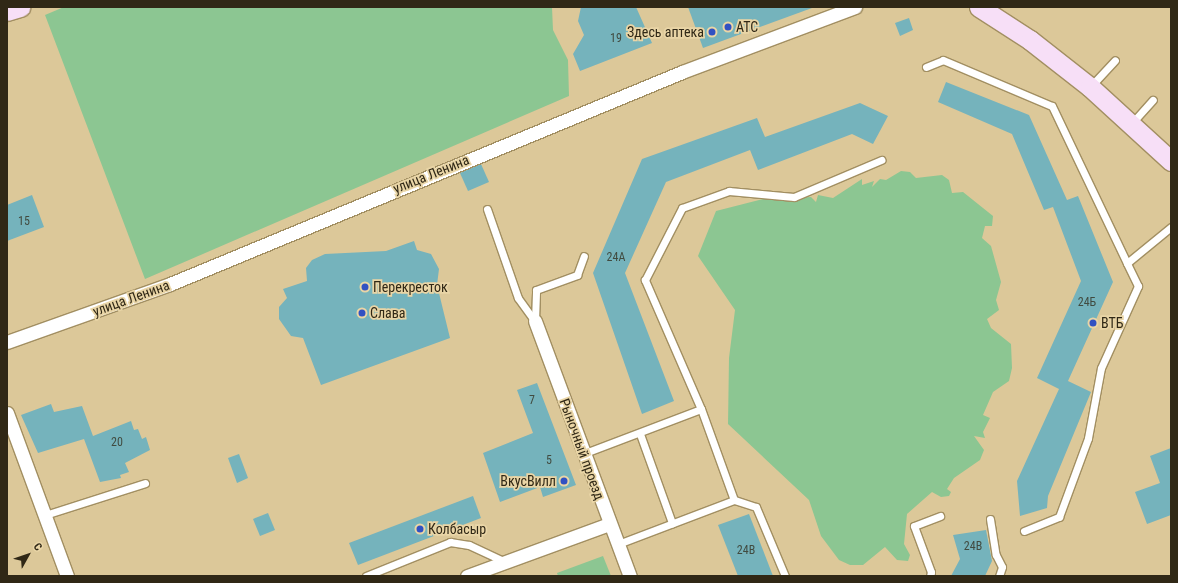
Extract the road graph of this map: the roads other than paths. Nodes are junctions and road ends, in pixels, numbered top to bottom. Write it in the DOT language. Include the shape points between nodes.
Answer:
graph roads {
  1 [pos="20,7"];
  2 [pos="855,7"];
  3 [pos="978,7"];
  4 [pos="7,11"];
  5 [pos="1115,60"];
  6 [pos="926,67"];
  7 [pos="1090,87"];
  8 [pos="1154,100"];
  9 [pos="1132,123"];
  10 [pos="881,160"];
  11 [pos="1171,161"];
  12 [pos="488,209"];
  13 [pos="1171,227"];
  14 [pos="584,256"];
  15 [pos="1127,263"];
  16 [pos="535,321"];
  17 [pos="7,342"];
  18 [pos="701,409"];
  19 [pos="7,413"];
  20 [pos="640,434"];
  21 [pos="585,453"];
  22 [pos="145,483"];
  23 [pos="734,500"];
  24 [pos="45,515"];
  25 [pos="940,516"];
  26 [pos="990,519"];
  27 [pos="672,523"];
  28 [pos="609,524"];
  29 [pos="1024,531"];
  30 [pos="618,544"];
  31 [pos="505,562"];
  32 [pos="67,576"];
  33 [pos="366,576"];
  34 [pos="467,576"];
  35 [pos="630,576"];
  36 [pos="785,576"];
  37 [pos="930,576"];
  38 [pos="999,576"];
  1 -- 4 [label="street"];
  2 -- 17 [label="street, улица Ленина" via="682,72 170,284"];
  3 -- 7 [label="street" via="1030,40"];
  5 -- 7 [label="lane"];
  6 -- 15 [label="lane" via="943,60 1052,106"];
  7 -- 9 [label="street"];
  8 -- 9 [label="lane"];
  9 -- 11 [label="street"];
  10 -- 18 [label="lane" via="794,197 729,191 682,208 645,280"];
  12 -- 16 [label="lane" via="518,298"];
  13 -- 15 [label="lane"];
  14 -- 16 [label="lane" via="577,275 536,290"];
  15 -- 29 [label="lane" via="1138,286 1102,368 1088,438 1059,516"];
  16 -- 21 [label="street, Рыночный проезд"];
  18 -- 20 [label="lane"];
  18 -- 23 [label="lane"];
  19 -- 24 [label="street"];
  20 -- 21 [label="lane"];
  20 -- 27 [label="lane"];
  21 -- 28 [label="street, Рыночный проезд"];
  22 -- 24 [label="lane"];
  23 -- 27 [label="lane"];
  23 -- 36 [label="lane" via="756,507"];
  24 -- 32 [label="street"];
  25 -- 37 [label="lane" via="914,526 931,572"];
  26 -- 38 [label="lane" via="996,555 1002,567"];
  27 -- 30 [label="lane"];
  28 -- 30 [label="street, Рыночный проезд"];
  28 -- 31 [label="street"];
  30 -- 35 [label="street, Рыночный проезд"];
  31 -- 33 [label="lane" via="469,545 450,542"];
  31 -- 34 [label="street"];
}
